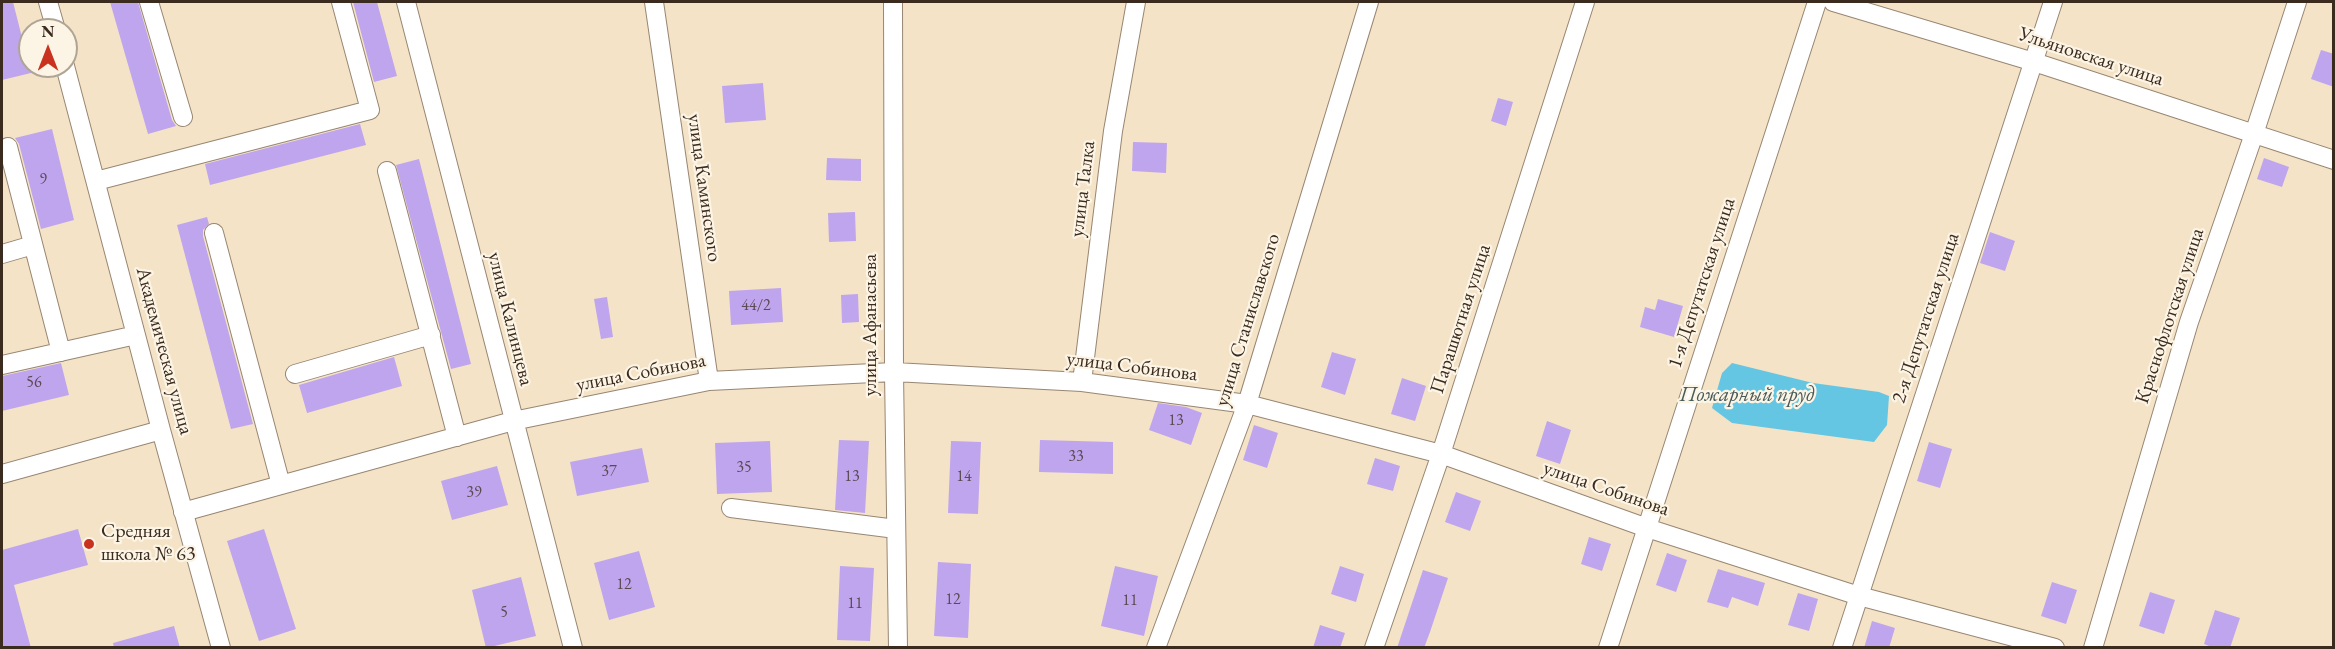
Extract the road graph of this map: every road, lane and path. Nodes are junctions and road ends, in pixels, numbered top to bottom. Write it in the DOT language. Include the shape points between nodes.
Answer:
graph roads {
  1 [pos="48,2"];
  2 [pos="149,2"];
  3 [pos="341,2"];
  4 [pos="406,2"];
  5 [pos="654,2"];
  6 [pos="893,2"];
  7 [pos="1136,2"];
  8 [pos="1369,2"];
  9 [pos="1585,2"];
  10 [pos="1817,2"];
  11 [pos="1833,2"];
  12 [pos="2053,2"];
  13 [pos="2297,2"];
  14 [pos="53,18"];
  15 [pos="2034,62"];
  16 [pos="68,78"];
  17 [pos="183,117"];
  18 [pos="2254,135"];
  19 [pos="8,147"];
  20 [pos="2334,160"];
  21 [pos="387,171"];
  22 [pos="96,181"];
  23 [pos="214,233"];
  24 [pos="33,245"];
  25 [pos="2,254"];
  26 [pos="136,335"];
  27 [pos="430,335"];
  28 [pos="61,352"];
  29 [pos="2,365"];
  30 [pos="894,372"];
  31 [pos="296,374"];
  32 [pos="709,381"];
  33 [pos="1082,382"];
  34 [pos="1247,404"];
  35 [pos="513,422"];
  36 [pos="160,430"];
  37 [pos="457,437"];
  38 [pos="1441,454"];
  39 [pos="2,474"];
  40 [pos="281,485"];
  41 [pos="731,508"];
  42 [pos="183,512"];
  43 [pos="1647,528"];
  44 [pos="896,529"];
  45 [pos="1859,596"];
  46 [pos="221,648"];
  47 [pos="573,648"];
  48 [pos="898,648"];
  49 [pos="1156,648"];
  50 [pos="1374,648"];
  51 [pos="1608,648"];
  52 [pos="1842,648"];
  53 [pos="2055,648"];
  54 [pos="2093,648"];
  1 -- 14 [label="street"];
  2 -- 17 [label="street"];
  3 -- 22 [label="street" via="370,110"];
  4 -- 35 [label="street, улица Калинцева"];
  5 -- 32 [label="street, улица Каминского"];
  6 -- 30 [label="street, улица Афанасьева"];
  7 -- 33 [label="street, улица Талка" via="1113,131"];
  8 -- 34 [label="street, улица Станиславского"];
  9 -- 38 [label="street, Парашютная улица"];
  10 -- 43 [label="street, 1-я Депутатская улица"];
  11 -- 15 [label="street, Ульяновская улица"];
  12 -- 15 [label="street, 2-я Депутатская улица"];
  13 -- 18 [label="street, Краснофлотская улица"];
  15 -- 18 [label="street, Ульяновская улица"];
  15 -- 45 [label="street, 2-я Депутатская улица"];
  16 -- 22 [label="street, Академическая улица"];
  18 -- 20 [label="street, Ульяновская улица"];
  18 -- 54 [label="street, Краснофлотская улица" via="2189,322"];
  19 -- 24 [label="street"];
  21 -- 27 [label="street"];
  22 -- 26 [label="street, Академическая улица"];
  23 -- 40 [label="street"];
  24 -- 25 [label="street"];
  24 -- 28 [label="street"];
  26 -- 28 [label="street"];
  26 -- 36 [label="street, Академическая улица"];
  27 -- 31 [label="street"];
  27 -- 37 [label="street"];
  28 -- 29 [label="street"];
  30 -- 32 [label="street, улица Собинова"];
  30 -- 33 [label="street, улица Собинова"];
  30 -- 44 [label="street, улица Афанасьева"];
  32 -- 35 [label="street, улица Собинова"];
  33 -- 34 [label="street, улица Собинова"];
  34 -- 38 [label="street, улица Собинова"];
  34 -- 49 [label="street, улица Станиславского"];
  35 -- 37 [label="street, улица Собинова"];
  35 -- 47 [label="street, улица Калинцева"];
  36 -- 39 [label="street"];
  36 -- 42 [label="street, Академическая улица"];
  37 -- 40 [label="street, улица Собинова"];
  38 -- 43 [label="street, улица Собинова"];
  38 -- 50 [label="street, Парашютная улица"];
  40 -- 42 [label="street, улица Собинова"];
  41 -- 44 [label="street"];
  42 -- 46 [label="street, Академическая улица"];
  43 -- 45 [label="street, улица Собинова"];
  43 -- 51 [label="street, 1-я Депутатская улица"];
  44 -- 48 [label="street, улица Афанасьева"];
  45 -- 52 [label="street, 2-я Депутатская улица"];
  45 -- 53 [label="street, улица Собинова"];
}
